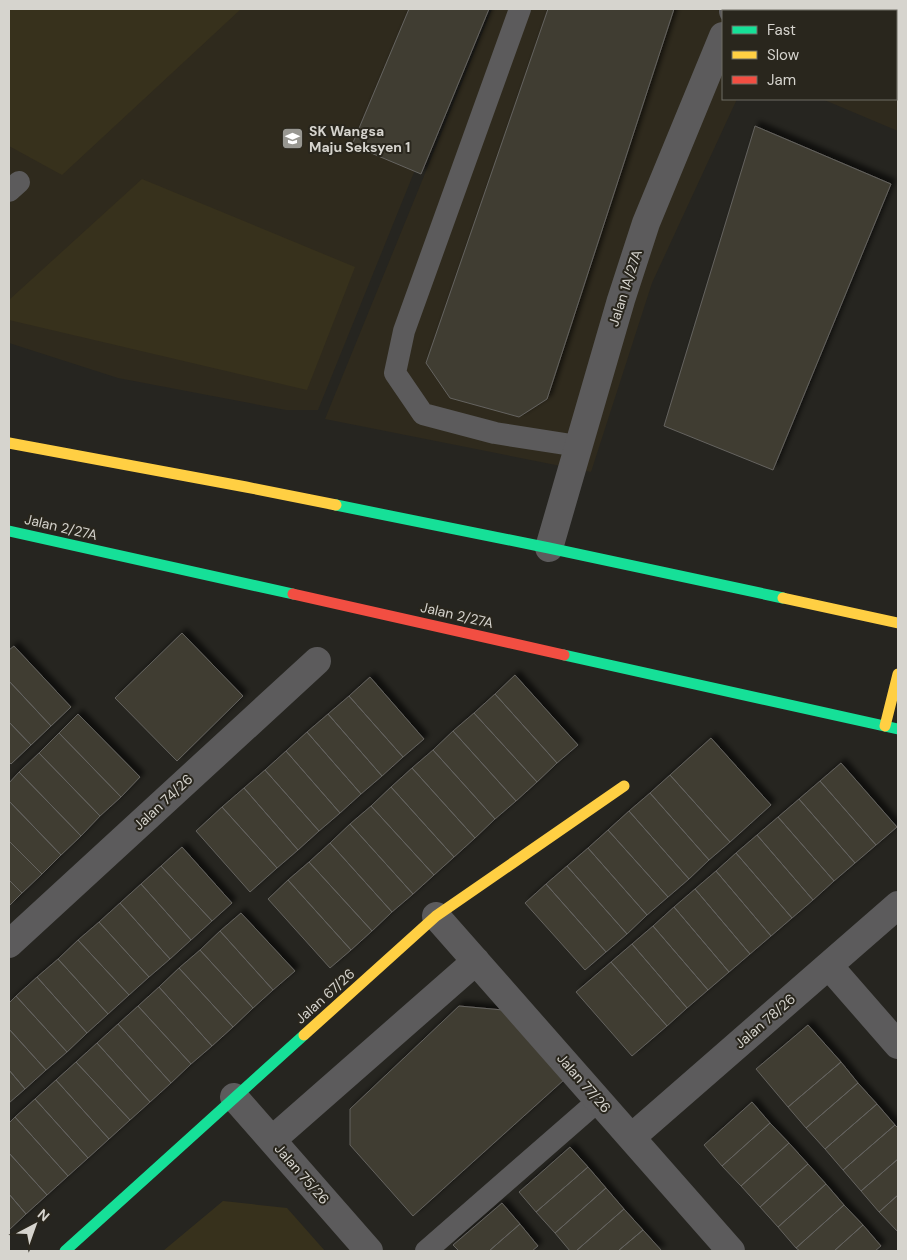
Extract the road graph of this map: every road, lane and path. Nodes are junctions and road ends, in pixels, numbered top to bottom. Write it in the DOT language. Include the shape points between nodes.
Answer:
graph roads {
  1 [pos="520,9"];
  2 [pos="722,38"];
  3 [pos="9,443"];
  4 [pos="578,446"];
  5 [pos="9,531"];
  6 [pos="549,548"];
  7 [pos="898,623"];
  8 [pos="317,661"];
  9 [pos="898,674"];
  10 [pos="895,702"];
  11 [pos="885,726"];
  12 [pos="898,729"];
  13 [pos="624,786"];
  14 [pos="898,905"];
  15 [pos="436,916"];
  16 [pos="9,944"];
  17 [pos="476,961"];
  18 [pos="829,966"];
  19 [pos="898,1045"];
  20 [pos="234,1097"];
  21 [pos="599,1100"];
  22 [pos="632,1137"];
  23 [pos="272,1140"];
  24 [pos="65,1251"];
  25 [pos="369,1251"];
  26 [pos="426,1251"];
  27 [pos="732,1251"];
  1 -- 4 [label="lane" via="404,331 395,373 423,414 495,433"];
  2 -- 4 [label="street, Jalan 1A/27A" via="646,223"];
  3 -- 6 [label="main road"];
  4 -- 6 [label="street, Jalan 1A/27A"];
  5 -- 11 [label="main road, Jalan 2/27A"];
  6 -- 7 [label="main road"];
  8 -- 16 [label="street, Jalan 74/26"];
  9 -- 10 [label="main road"];
  10 -- 11 [label="main road"];
  11 -- 12 [label="main road, Jalan 2/27A"];
  13 -- 15 [label="main road, Jalan 67/26"];
  14 -- 18 [label="street, Jalan 78/26"];
  15 -- 17 [label="street, Jalan 77/26"];
  15 -- 20 [label="main road, Jalan 67/26"];
  17 -- 21 [label="street, Jalan 77/26"];
  17 -- 23 [label="street"];
  18 -- 19 [label="street"];
  18 -- 22 [label="street, Jalan 78/26"];
  20 -- 23 [label="street, Jalan 75/26"];
  20 -- 24 [label="main road, Jalan 67/26"];
  21 -- 22 [label="street, Jalan 77/26"];
  21 -- 26 [label="lane"];
  22 -- 27 [label="street, Jalan 77/26"];
  23 -- 25 [label="street, Jalan 75/26"];
}
